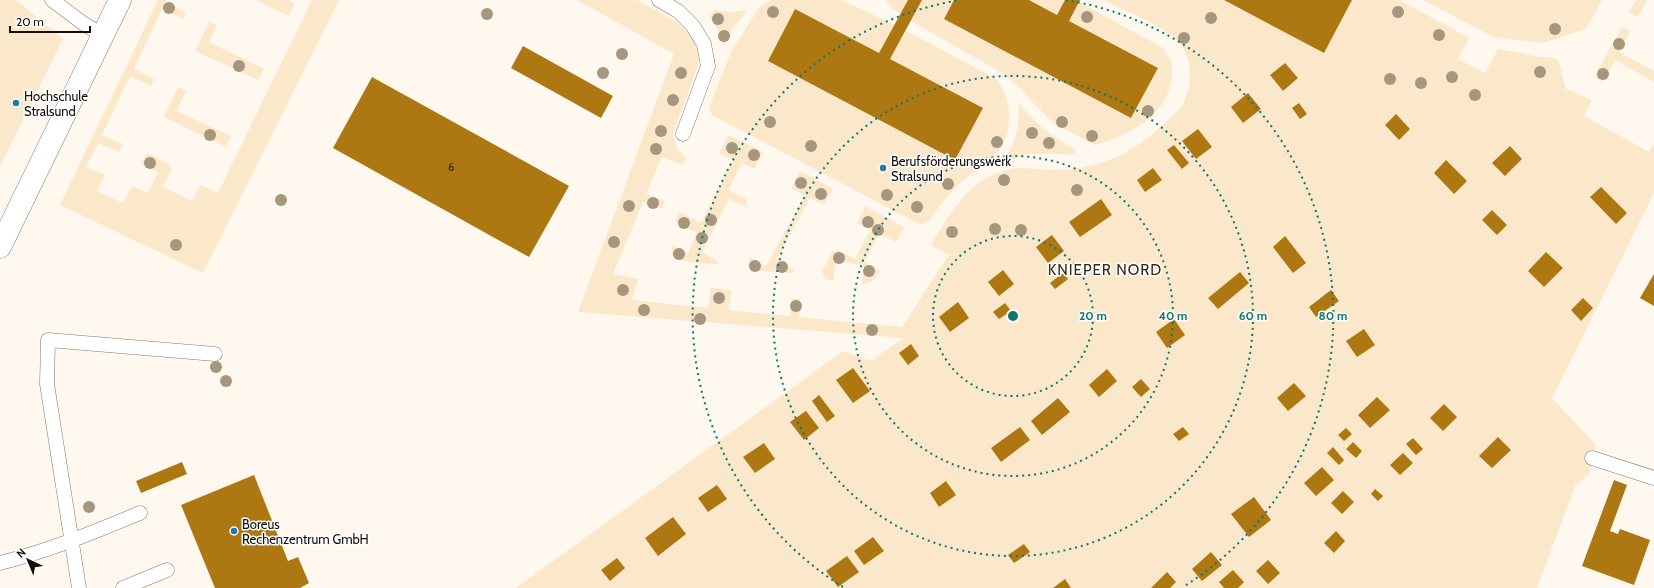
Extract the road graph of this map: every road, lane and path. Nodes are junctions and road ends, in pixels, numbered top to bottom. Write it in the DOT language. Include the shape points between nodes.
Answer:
graph roads {
  1 [pos="52,0"];
  2 [pos="120,0"];
  3 [pos="659,0"];
  4 [pos="103,35"];
  5 [pos="683,134"];
  6 [pos="0,247"];
  7 [pos="215,354"];
  8 [pos="1592,458"];
  9 [pos="1654,478"];
  10 [pos="140,512"];
  11 [pos="71,541"];
  12 [pos="0,563"];
  13 [pos="167,570"];
  14 [pos="79,588"];
  15 [pos="123,588"];
  1 -- 4 [label="lane"];
  2 -- 4 [label="street"];
  3 -- 5 [label="lane" via="678,11 693,26 704,44 708,66"];
  4 -- 6 [label="street"];
  7 -- 11 [label="lane" via="48,340 47,384"];
  8 -- 9 [label="lane"];
  10 -- 11 [label="lane"];
  11 -- 12 [label="lane"];
  11 -- 14 [label="lane"];
  13 -- 15 [label="lane"];
}
